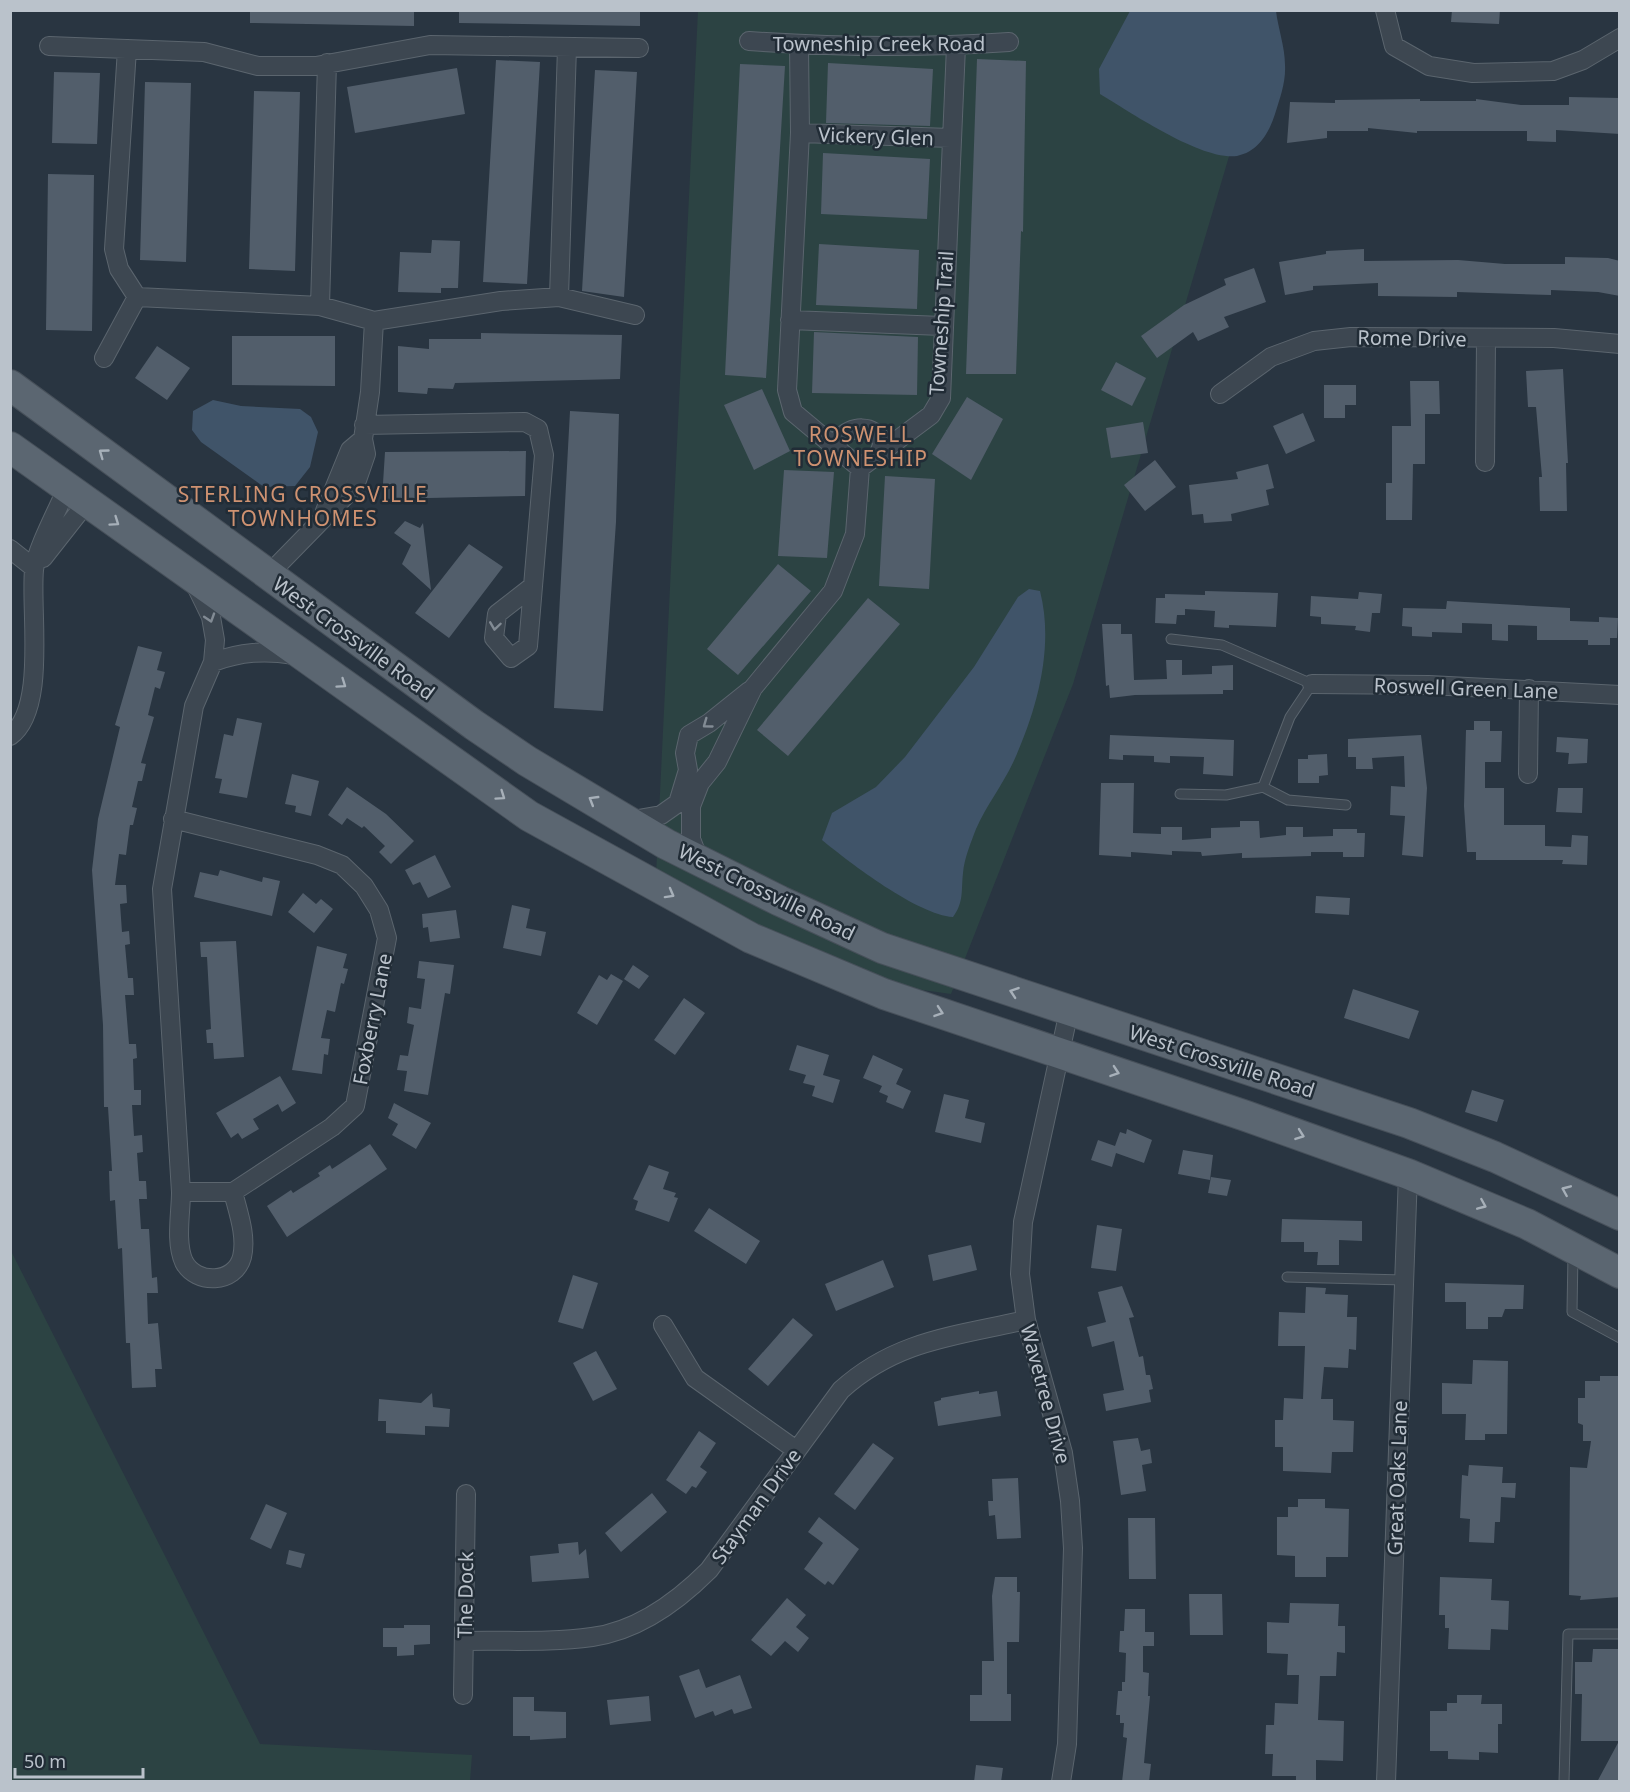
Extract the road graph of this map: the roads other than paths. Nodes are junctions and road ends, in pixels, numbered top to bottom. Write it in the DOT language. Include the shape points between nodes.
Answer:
graph roads {
  1 [pos="1385,10"];
  2 [pos="1620,38"];
  3 [pos="748,41"];
  4 [pos="1009,42"];
  5 [pos="800,45"];
  6 [pos="49,46"];
  7 [pos="956,46"];
  8 [pos="567,47"];
  9 [pos="639,48"];
  10 [pos="127,49"];
  11 [pos="327,63"];
  12 [pos="800,134"];
  13 [pos="951,138"];
  14 [pos="137,297"];
  15 [pos="559,297"];
  16 [pos="320,306"];
  17 [pos="635,315"];
  18 [pos="790,320"];
  19 [pos="374,321"];
  20 [pos="942,326"];
  21 [pos="1486,339"];
  22 [pos="1620,344"];
  23 [pos="104,358"];
  24 [pos="10,385"];
  25 [pos="1220,394"];
  26 [pos="363,432"];
  27 [pos="10,447"];
  28 [pos="879,453"];
  29 [pos="841,454"];
  30 [pos="1485,462"];
  31 [pos="860,468"];
  32 [pos="77,495"];
  33 [pos="10,549"];
  34 [pos="34,568"];
  35 [pos="192,576"];
  36 [pos="268,576"];
  37 [pos="533,586"];
  38 [pos="1171,639"];
  39 [pos="302,656"];
  40 [pos="213,662"];
  41 [pos="1312,684"];
  42 [pos="753,688"];
  43 [pos="1529,689"];
  44 [pos="1620,695"];
  45 [pos="10,736"];
  46 [pos="1528,774"];
  47 [pos="1263,787"];
  48 [pos="1180,794"];
  49 [pos="684,804"];
  50 [pos="1346,805"];
  51 [pos="173,819"];
  52 [pos="627,821"];
  53 [pos="699,860"];
  54 [pos="1069,1011"];
  55 [pos="1060,1053"];
  56 [pos="1407,1174"];
  57 [pos="181,1192"];
  58 [pos="233,1192"];
  59 [pos="1620,1215"];
  60 [pos="1574,1248"];
  61 [pos="1620,1273"];
  62 [pos="1287,1277"];
  63 [pos="1404,1280"];
  64 [pos="1026,1320"];
  65 [pos="663,1325"];
  66 [pos="1620,1338"];
  67 [pos="796,1450"];
  68 [pos="466,1494"];
  69 [pos="1620,1634"];
  70 [pos="464,1641"];
  71 [pos="463,1695"];
  72 [pos="1061,1782"];
  73 [pos="1386,1782"];
  74 [pos="1564,1782"];
  1 -- 2 [label="street" via="1394,46 1429,66 1473,73 1553,71 1583,60"];
  3 -- 5 [label="street, Towneship Creek Road"];
  4 -- 7 [label="street, Towneship Creek Road"];
  5 -- 7 [label="street, Towneship Creek Road"];
  5 -- 12 [label="street"];
  6 -- 10 [label="street"];
  7 -- 13 [label="street, Towneship Trail"];
  8 -- 9 [label="street"];
  8 -- 11 [label="street" via="430,45"];
  8 -- 15 [label="street"];
  10 -- 11 [label="street" via="204,52 258,66"];
  10 -- 14 [label="street" via="114,249 119,269"];
  11 -- 16 [label="street"];
  12 -- 13 [label="street, Vickery Glen"];
  12 -- 18 [label="street"];
  13 -- 20 [label="street, Towneship Trail"];
  14 -- 16 [label="street"];
  14 -- 23 [label="street"];
  15 -- 17 [label="street"];
  15 -- 19 [label="street" via="501,301"];
  16 -- 19 [label="street"];
  18 -- 20 [label="street"];
  18 -- 29 [label="street" via="787,390 793,412"];
  19 -- 26 [label="street" via="370,392"];
  20 -- 28 [label="street, Towneship Trail" via="940,398 931,415"];
  21 -- 22 [label="street, Rome Drive" via="1554,338"];
  21 -- 25 [label="street, Rome Drive" via="1351,337 1314,341 1271,357"];
  21 -- 30 [label="street"];
  36 -- 24 [label="main road, West Crossville Road, one-way"];
  26 -- 36 [label="street" via="366,454 355,486"];
  26 -- 37 [label="street" via="525,422 538,429 544,455"];
  27 -- 32 [label="main road"];
  28 -- 29 [label="street" via="883,446 880,436 855,428 838,440"];
  28 -- 31 [label="street, Towneship Trail"];
  29 -- 31 [label="street"];
  31 -- 42 [label="street" via="855,534 832,591"];
  32 -- 34 [label="street"];
  32 -- 35 [label="main road, one-way"];
  33 -- 34 [label="street"];
  34 -- 45 [label="street" via="33,683 28,709 17,731"];
  35 -- 39 [label="main road"];
  35 -- 40 [label="street, one-way" via="211,617"];
  52 -- 36 [label="main road, West Crossville Road, one-way" via="474,725"];
  37 -- 37 [label="street, one-way" via="497,614 494,638 511,658 528,646"];
  38 -- 41 [label="lane" via="1222,645"];
  39 -- 40 [label="street" via="270,651 236,654"];
  39 -- 55 [label="main road, one-way" via="529,816 751,938 884,994"];
  40 -- 51 [label="street" via="194,706"];
  41 -- 43 [label="street, Roswell Green Lane"];
  41 -- 47 [label="lane" via="1290,717"];
  42 -- 49 [label="street" via="717,762"];
  42 -- 49 [label="street, one-way" via="689,735"];
  43 -- 44 [label="street, Roswell Green Lane"];
  43 -- 46 [label="street"];
  47 -- 48 [label="lane" via="1226,795"];
  47 -- 50 [label="lane" via="1288,800"];
  49 -- 52 [label="street" via="661,815"];
  49 -- 53 [label="street"];
  51 -- 57 [label="street" via="162,889"];
  51 -- 58 [label="street, Foxberry Lane" via="317,855 342,865 364,886 379,910 387,938 355,1106 332,1127"];
  52 -- 53 [label="main road, West Crossville Road"];
  54 -- 53 [label="main road, West Crossville Road, one-way" via="882,948"];
  54 -- 55 [label="street, Wavetree Drive"];
  59 -- 54 [label="main road, West Crossville Road, one-way" via="1409,1123"];
  55 -- 56 [label="main road, one-way"];
  55 -- 64 [label="street, Wavetree Drive" via="1023,1221 1020,1274"];
  56 -- 60 [label="main road, one-way"];
  56 -- 63 [label="street, Great Oaks Lane"];
  57 -- 58 [label="street"];
  57 -- 58 [label="street" via="183,1260 189,1270 203,1278 234,1271 242,1257"];
  60 -- 61 [label="main road"];
  60 -- 66 [label="lane" via="1572,1312"];
  62 -- 63 [label="lane"];
  63 -- 73 [label="street, Great Oaks Lane"];
  64 -- 67 [label="street, Stayman Drive" via="916,1345 880,1360 841,1390"];
  64 -- 72 [label="street, Wavetree Drive" via="1063,1453 1071,1501 1067,1744"];
  65 -- 67 [label="street" via="696,1378"];
  67 -- 70 [label="street, Stayman Drive" via="709,1570 663,1608 626,1628 593,1637"];
  68 -- 70 [label="street, The Dock"];
  69 -- 74 [label="lane" via="1568,1634"];
  70 -- 71 [label="street, The Dock"];
}
